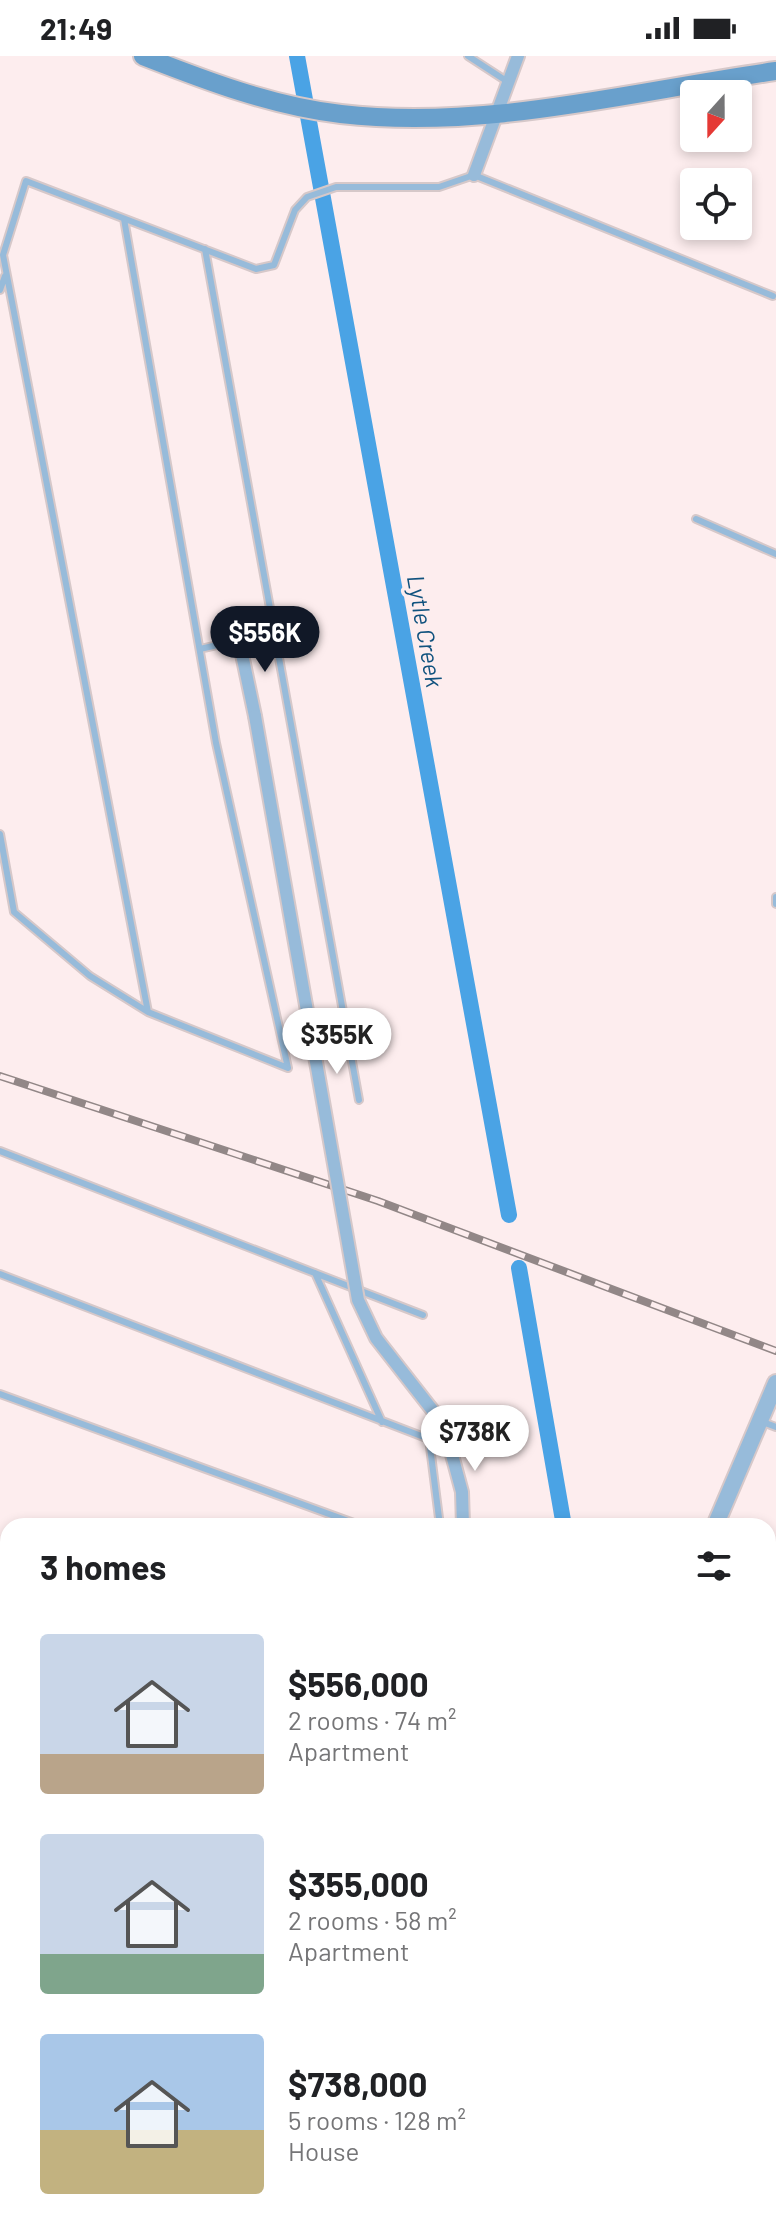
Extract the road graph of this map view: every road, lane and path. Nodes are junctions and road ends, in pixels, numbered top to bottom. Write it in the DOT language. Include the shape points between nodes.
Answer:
graph roads {
  1 [pos="143,56"];
  2 [pos="468,56"];
  3 [pos="518,56"];
  4 [pos="776,71"];
  5 [pos="508,82"];
  6 [pos="496,114"];
  7 [pos="474,175"];
  8 [pos="124,219"];
  9 [pos="205,249"];
  10 [pos="6,273"];
  11 [pos="0,290"];
  12 [pos="773,296"];
  13 [pos="696,519"];
  14 [pos="776,554"];
  15 [pos="274,632"];
  16 [pos="239,640"];
  17 [pos="200,649"];
  18 [pos="0,834"];
  19 [pos="776,897"];
  20 [pos="776,904"];
  21 [pos="148,1012"];
  22 [pos="359,1100"];
  23 [pos="0,1151"];
  24 [pos="315,1273"];
  25 [pos="0,1274"];
  26 [pos="423,1315"];
  27 [pos="776,1383"];
  28 [pos="0,1394"];
  29 [pos="382,1422"];
  30 [pos="768,1424"];
  31 [pos="340,1518"];
  32 [pos="439,1518"];
  33 [pos="463,1518"];
  34 [pos="719,1518"];
  1 -- 6 [label="main road" via="246,95 339,114"];
  2 -- 5 [label="lane"];
  3 -- 5 [label="street"];
  4 -- 6 [label="main road"];
  5 -- 6 [label="street"];
  6 -- 7 [label="street"];
  7 -- 9 [label="lane" via="439,187 336,187 307,197 295,210 274,265 256,269"];
  7 -- 12 [label="lane"];
  8 -- 9 [label="lane"];
  8 -- 10 [label="lane" via="26,181 3,255"];
  8 -- 17 [label="lane"];
  9 -- 15 [label="lane"];
  10 -- 11 [label="lane"];
  10 -- 21 [label="lane"];
  13 -- 14 [label="lane"];
  15 -- 16 [label="lane"];
  15 -- 22 [label="lane"];
  16 -- 17 [label="lane"];
  16 -- 33 [label="street, bridge" via="358,1300 376,1338 444,1425 462,1492"];
  17 -- 21 [label="lane" via="288,1068"];
  18 -- 21 [label="lane" via="14,912 90,976"];
  19 -- 20 [label="lane"];
  23 -- 24 [label="lane"];
  24 -- 26 [label="lane"];
  24 -- 29 [label="lane"];
  25 -- 29 [label="lane"];
  27 -- 30 [label="street"];
  28 -- 31 [label="lane"];
  29 -- 32 [label="lane" via="429,1439"];
  30 -- 34 [label="street"];
}
